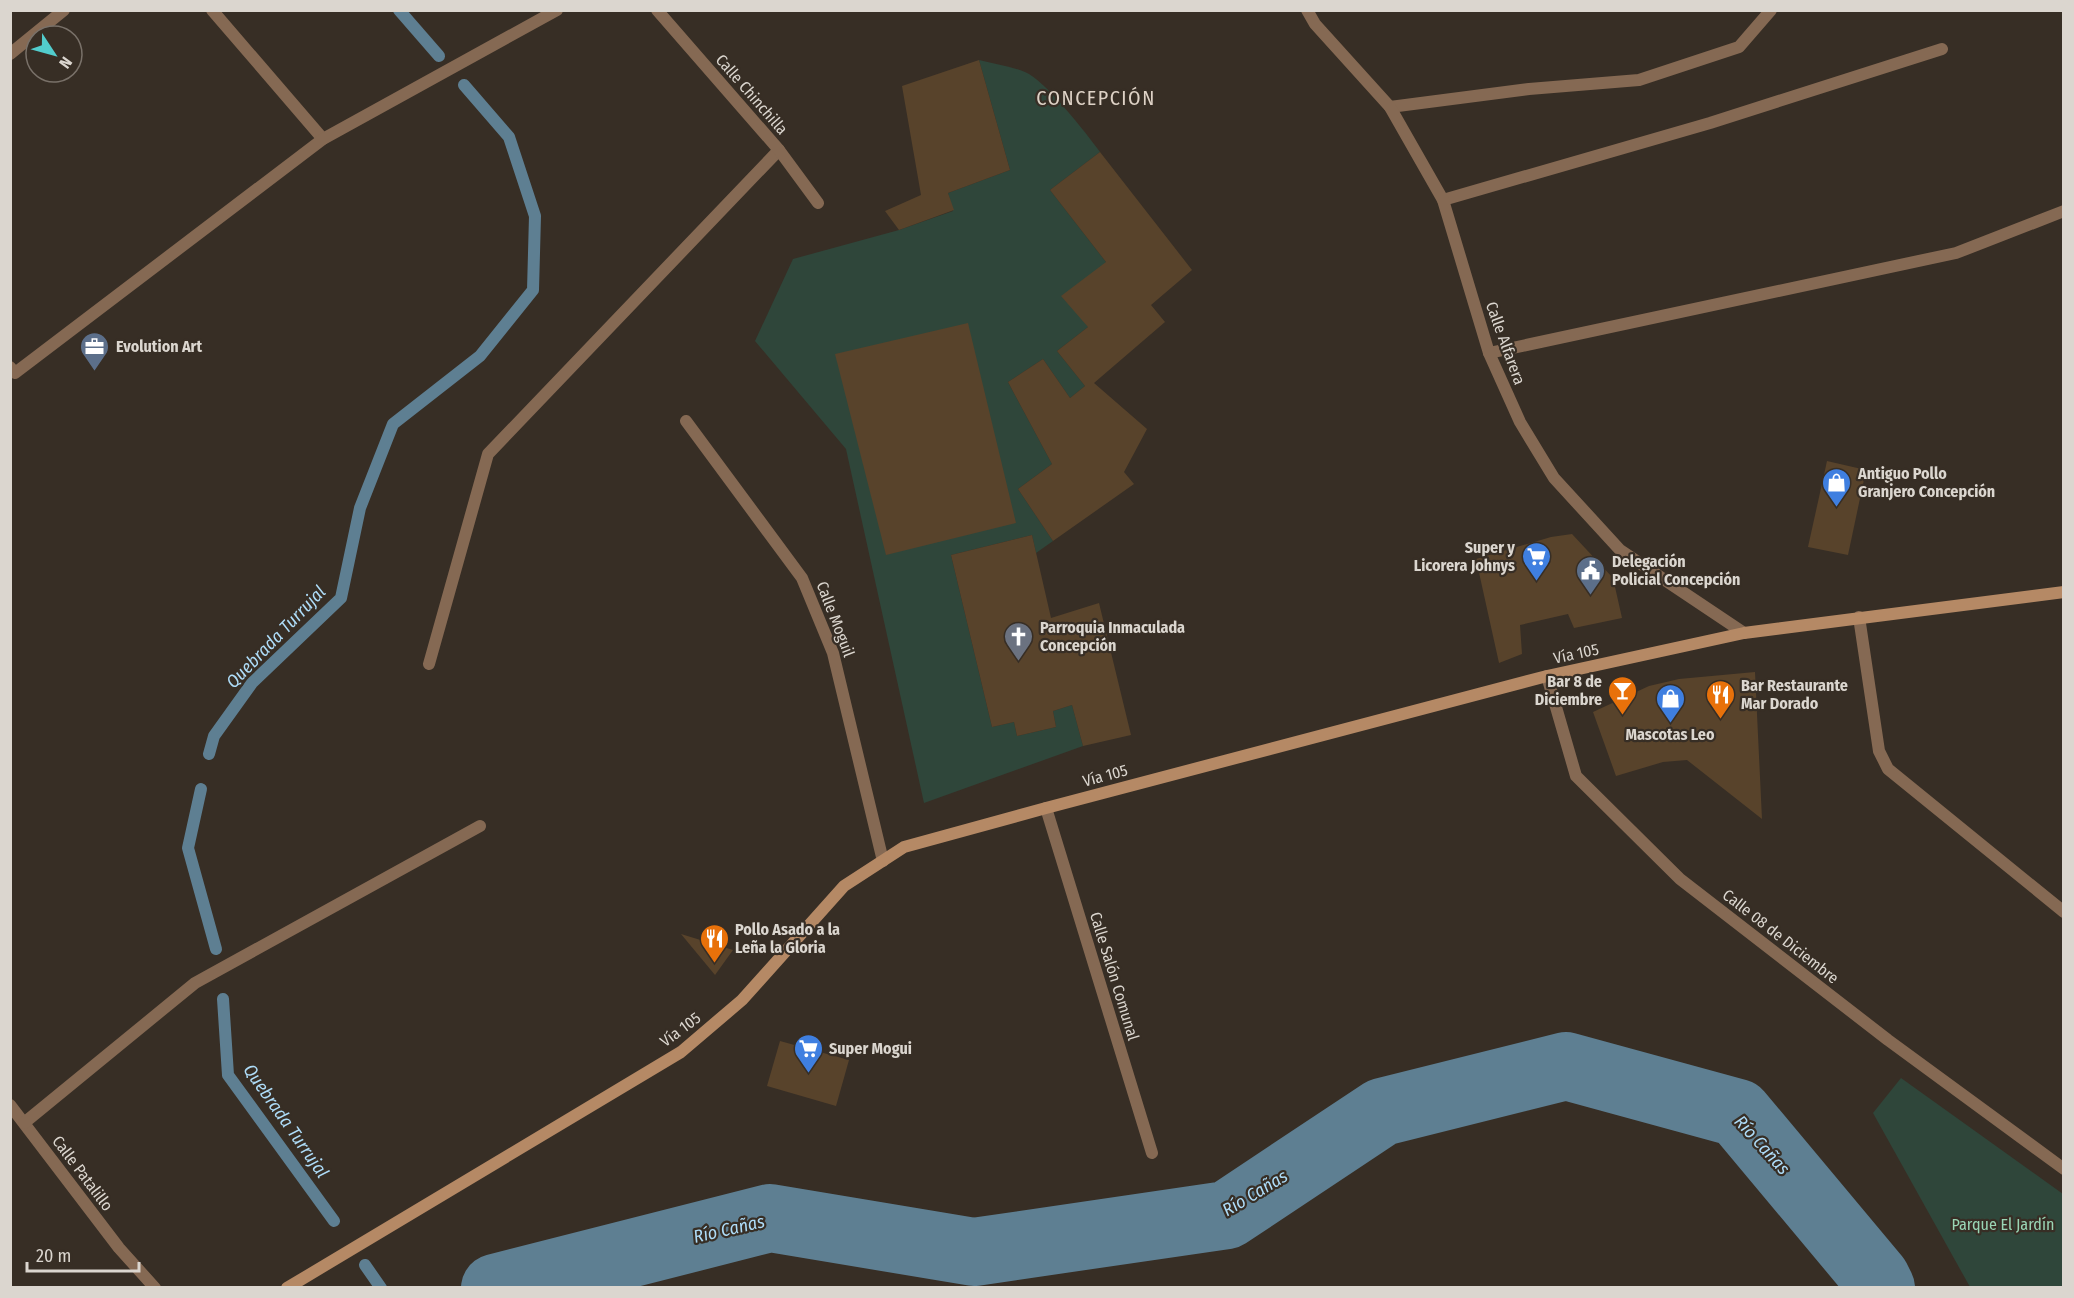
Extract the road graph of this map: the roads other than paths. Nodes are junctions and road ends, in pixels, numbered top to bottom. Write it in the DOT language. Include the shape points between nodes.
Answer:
graph roads {
  1 [pos="64,10"];
  2 [pos="212,10"];
  3 [pos="557,10"];
  4 [pos="657,10"];
  5 [pos="1306,10"];
  6 [pos="1771,10"];
  7 [pos="1942,49"];
  8 [pos="10,54"];
  9 [pos="1390,107"];
  10 [pos="323,139"];
  11 [pos="779,150"];
  12 [pos="1443,200"];
  13 [pos="818,203"];
  14 [pos="2064,210"];
  15 [pos="1489,353"];
  16 [pos="10,367"];
  17 [pos="687,422"];
  18 [pos="2064,592"];
  19 [pos="1859,617"];
  20 [pos="1744,633"];
  21 [pos="429,664"];
  22 [pos="1546,676"];
  23 [pos="1046,808"];
  24 [pos="480,826"];
  25 [pos="883,861"];
  26 [pos="2064,912"];
  27 [pos="10,1105"];
  28 [pos="24,1123"];
  29 [pos="1152,1153"];
  30 [pos="2064,1169"];
  31 [pos="155,1287"];
  32 [pos="287,1287"];
  1 -- 8 [label="street"];
  2 -- 10 [label="street"];
  3 -- 10 [label="street"];
  4 -- 11 [label="street, Calle Chinchilla"];
  5 -- 9 [label="street, Calle Alfarera"];
  6 -- 9 [label="street" via="1739,47 1639,80 1529,88"];
  7 -- 12 [label="street" via="1710,123"];
  9 -- 12 [label="street, Calle Alfarera"];
  10 -- 16 [label="street" via="15,373"];
  11 -- 13 [label="street, Calle Chinchilla"];
  11 -- 21 [label="street" via="488,454"];
  12 -- 15 [label="street, Calle Alfarera"];
  14 -- 15 [label="street" via="1956,253"];
  15 -- 20 [label="street, Calle Alfarera" via="1520,422 1554,478 1620,549"];
  17 -- 25 [label="street, Calle Moguil" via="802,578 833,652"];
  18 -- 19 [label="main road, Vía 105"];
  19 -- 20 [label="main road, Vía 105"];
  19 -- 26 [label="street" via="1879,751 1888,769"];
  20 -- 22 [label="main road, Vía 105"];
  22 -- 23 [label="main road, Vía 105"];
  22 -- 30 [label="street, Calle 08 de Diciembre" via="1576,776 1680,879 1888,1040"];
  23 -- 25 [label="main road, Vía 105" via="904,847"];
  23 -- 29 [label="street, Calle Salón Comunal"];
  24 -- 28 [label="street" via="195,983"];
  25 -- 32 [label="main road, Vía 105" via="844,886 742,1000 681,1052"];
  27 -- 28 [label="street, Calle Patalillo"];
  28 -- 31 [label="street, Calle Patalillo" via="119,1248"];
}
